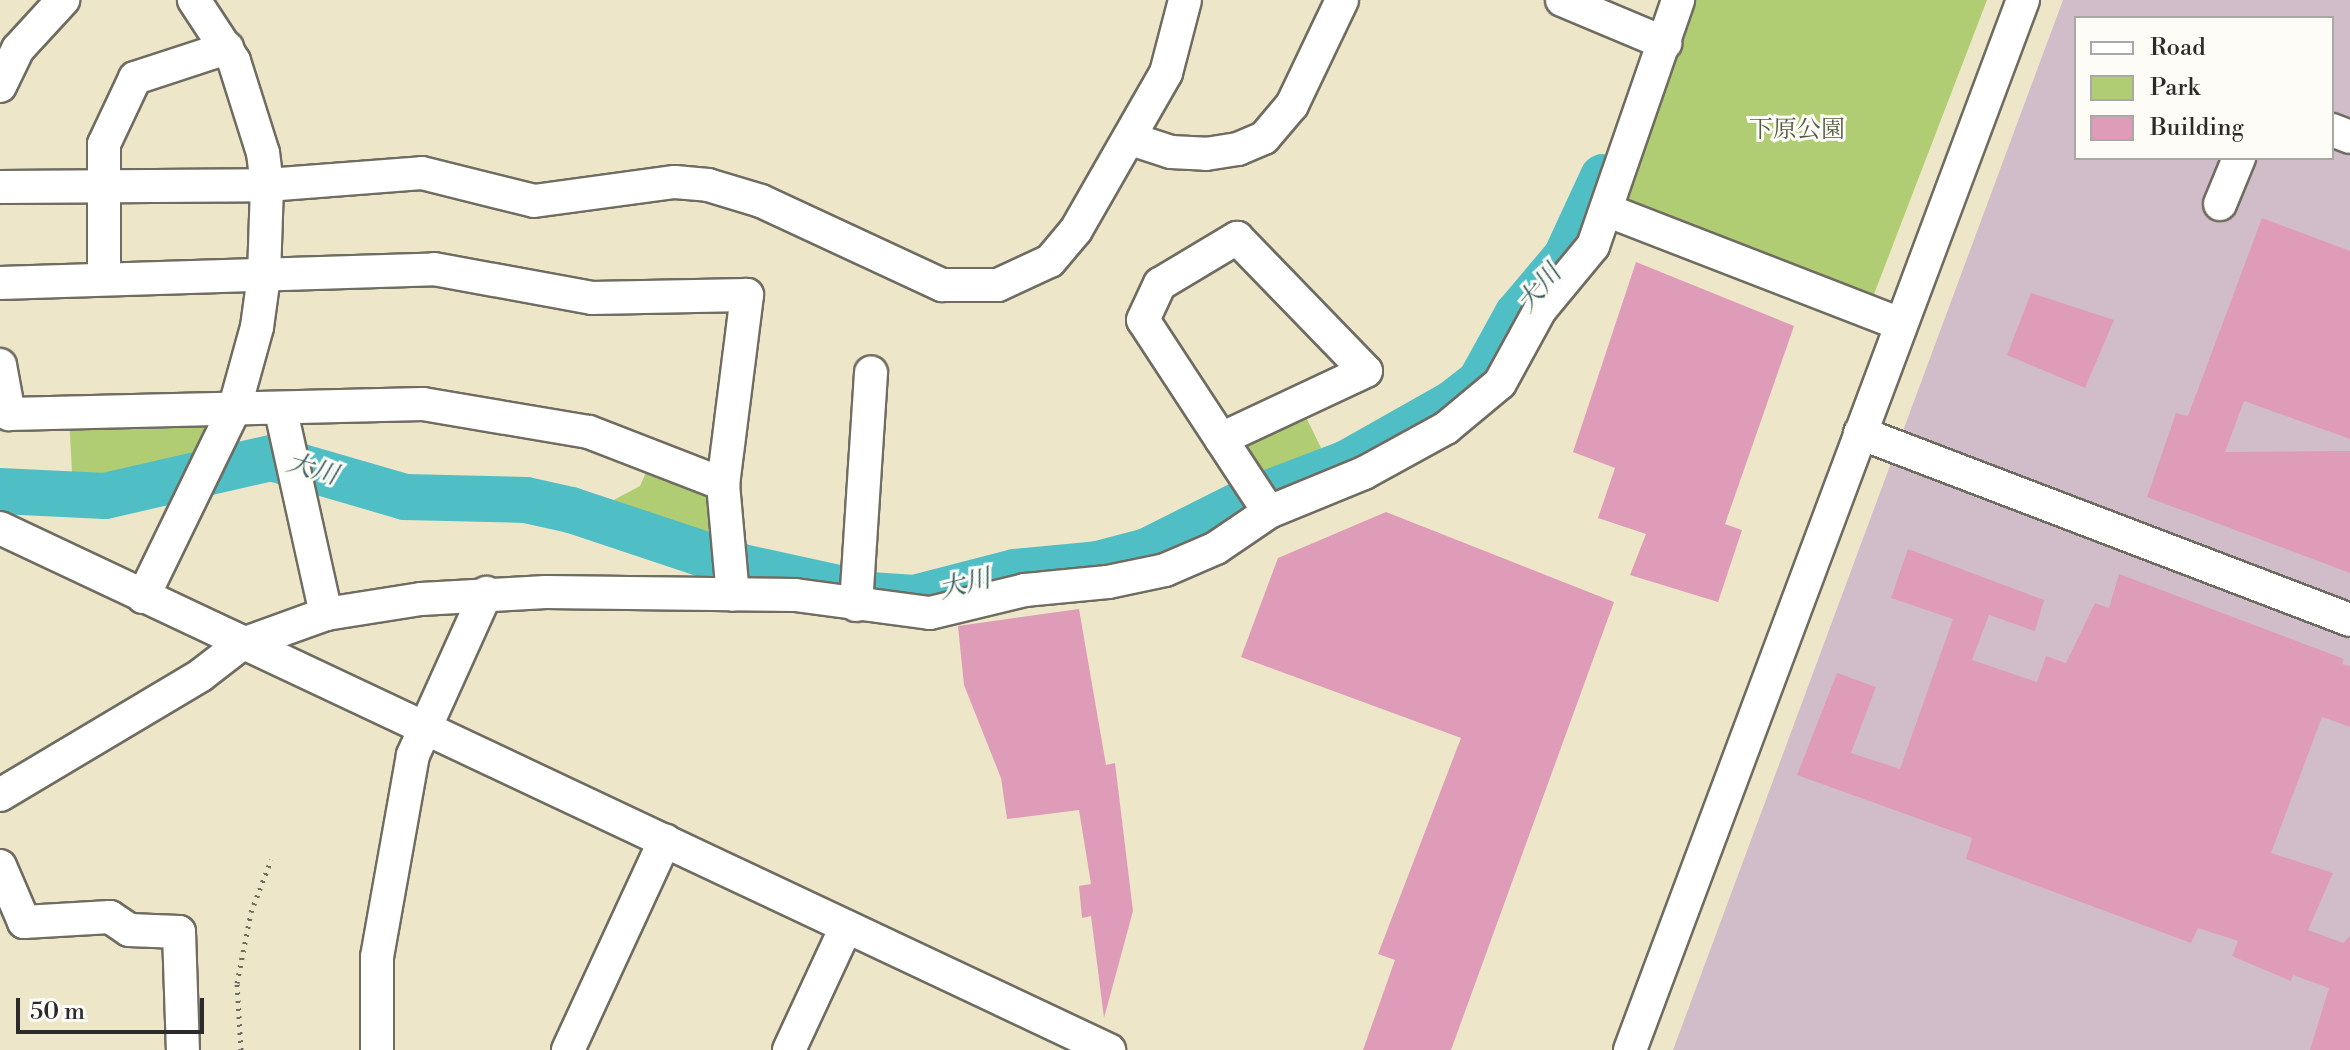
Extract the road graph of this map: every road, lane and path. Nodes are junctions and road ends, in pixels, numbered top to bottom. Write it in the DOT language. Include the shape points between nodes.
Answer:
graph roads {
  1 [pos="63,0"];
  2 [pos="194,0"];
  3 [pos="1185,0"];
  4 [pos="1342,0"];
  5 [pos="1562,0"];
  6 [pos="1678,0"];
  7 [pos="2023,0"];
  8 [pos="1665,43"];
  9 [pos="227,48"];
  10 [pos="0,86"];
  11 [pos="1131,139"];
  12 [pos="2238,160"];
  13 [pos="267,185"];
  14 [pos="0,187"];
  15 [pos="103,187"];
  16 [pos="2220,204"];
  17 [pos="1609,211"];
  18 [pos="264,276"];
  19 [pos="104,278"];
  20 [pos="0,283"];
  21 [pos="1900,324"];
  22 [pos="0,365"];
  23 [pos="871,372"];
  24 [pos="234,410"];
  25 [pos="283,421"];
  26 [pos="1860,433"];
  27 [pos="1221,439"];
  28 [pos="723,484"];
  29 [pos="1268,511"];
  30 [pos="0,528"];
  31 [pos="730,574"];
  32 [pos="486,593"];
  33 [pos="143,597"];
  34 [pos="856,605"];
  35 [pos="326,614"];
  36 [pos="2350,620"];
  37 [pos="240,645"];
  38 [pos="427,726"];
  39 [pos="0,795"];
  40 [pos="665,840"];
  41 [pos="271,860"];
  42 [pos="0,866"];
  43 [pos="846,927"];
  44 [pos="183,1050"];
  45 [pos="241,1050"];
  46 [pos="377,1050"];
  47 [pos="568,1050"];
  48 [pos="789,1050"];
  49 [pos="1109,1050"];
  50 [pos="1630,1050"];
  1 -- 10 [label="street" via="18,49"];
  2 -- 9 [label="street"];
  3 -- 11 [label="street" via="1166,73"];
  4 -- 11 [label="street" via="1292,105 1264,138 1206,154 1171,152"];
  5 -- 8 [label="street"];
  6 -- 8 [label="street"];
  7 -- 21 [label="street"];
  8 -- 17 [label="street"];
  9 -- 13 [label="street" via="244,85"];
  9 -- 15 [label="street" via="135,78 104,144"];
  11 -- 13 [label="street" via="1076,230 1050,261 1024,277 968,287 942,285 761,201 708,185 675,182 534,201 422,173"];
  12 -- 16 [label="street"];
  13 -- 15 [label="street"];
  13 -- 18 [label="street"];
  14 -- 15 [label="street"];
  15 -- 19 [label="street"];
  17 -- 21 [label="street"];
  17 -- 29 [label="street" via="1593,246 1540,310 1500,383 1477,408 1364,473"];
  18 -- 19 [label="street"];
  18 -- 24 [label="street" via="257,327"];
  18 -- 28 [label="street" via="434,269 592,298 747,295"];
  19 -- 20 [label="street"];
  21 -- 26 [label="street"];
  22 -- 24 [label="street" via="9,414"];
  23 -- 34 [label="street"];
  24 -- 25 [label="street"];
  24 -- 33 [label="street"];
  25 -- 28 [label="street" via="423,404 565,425"];
  25 -- 35 [label="street"];
  26 -- 36 [label="street"];
  26 -- 50 [label="street"];
  27 -- 27 [label="street" via="1143,320 1160,284 1237,238 1366,371"];
  27 -- 29 [label="street"];
  28 -- 31 [label="street"];
  29 -- 34 [label="street" via="1216,548 1150,573 1025,590 930,613"];
  30 -- 33 [label="street"];
  31 -- 32 [label="street"];
  31 -- 34 [label="street" via="795,595"];
  32 -- 35 [label="street"];
  32 -- 38 [label="street"];
  33 -- 37 [label="street"];
  35 -- 37 [label="street"];
  37 -- 38 [label="street"];
  37 -- 39 [label="street" via="201,675"];
  38 -- 40 [label="street"];
  38 -- 46 [label="street" via="413,755 384,895 377,957"];
  40 -- 43 [label="street"];
  40 -- 47 [label="street"];
  41 -- 45 [label="path" via="251,912 237,983"];
  42 -- 44 [label="street" via="24,922 110,917 129,930 179,932"];
  43 -- 48 [label="street"];
  43 -- 49 [label="street"];
}
